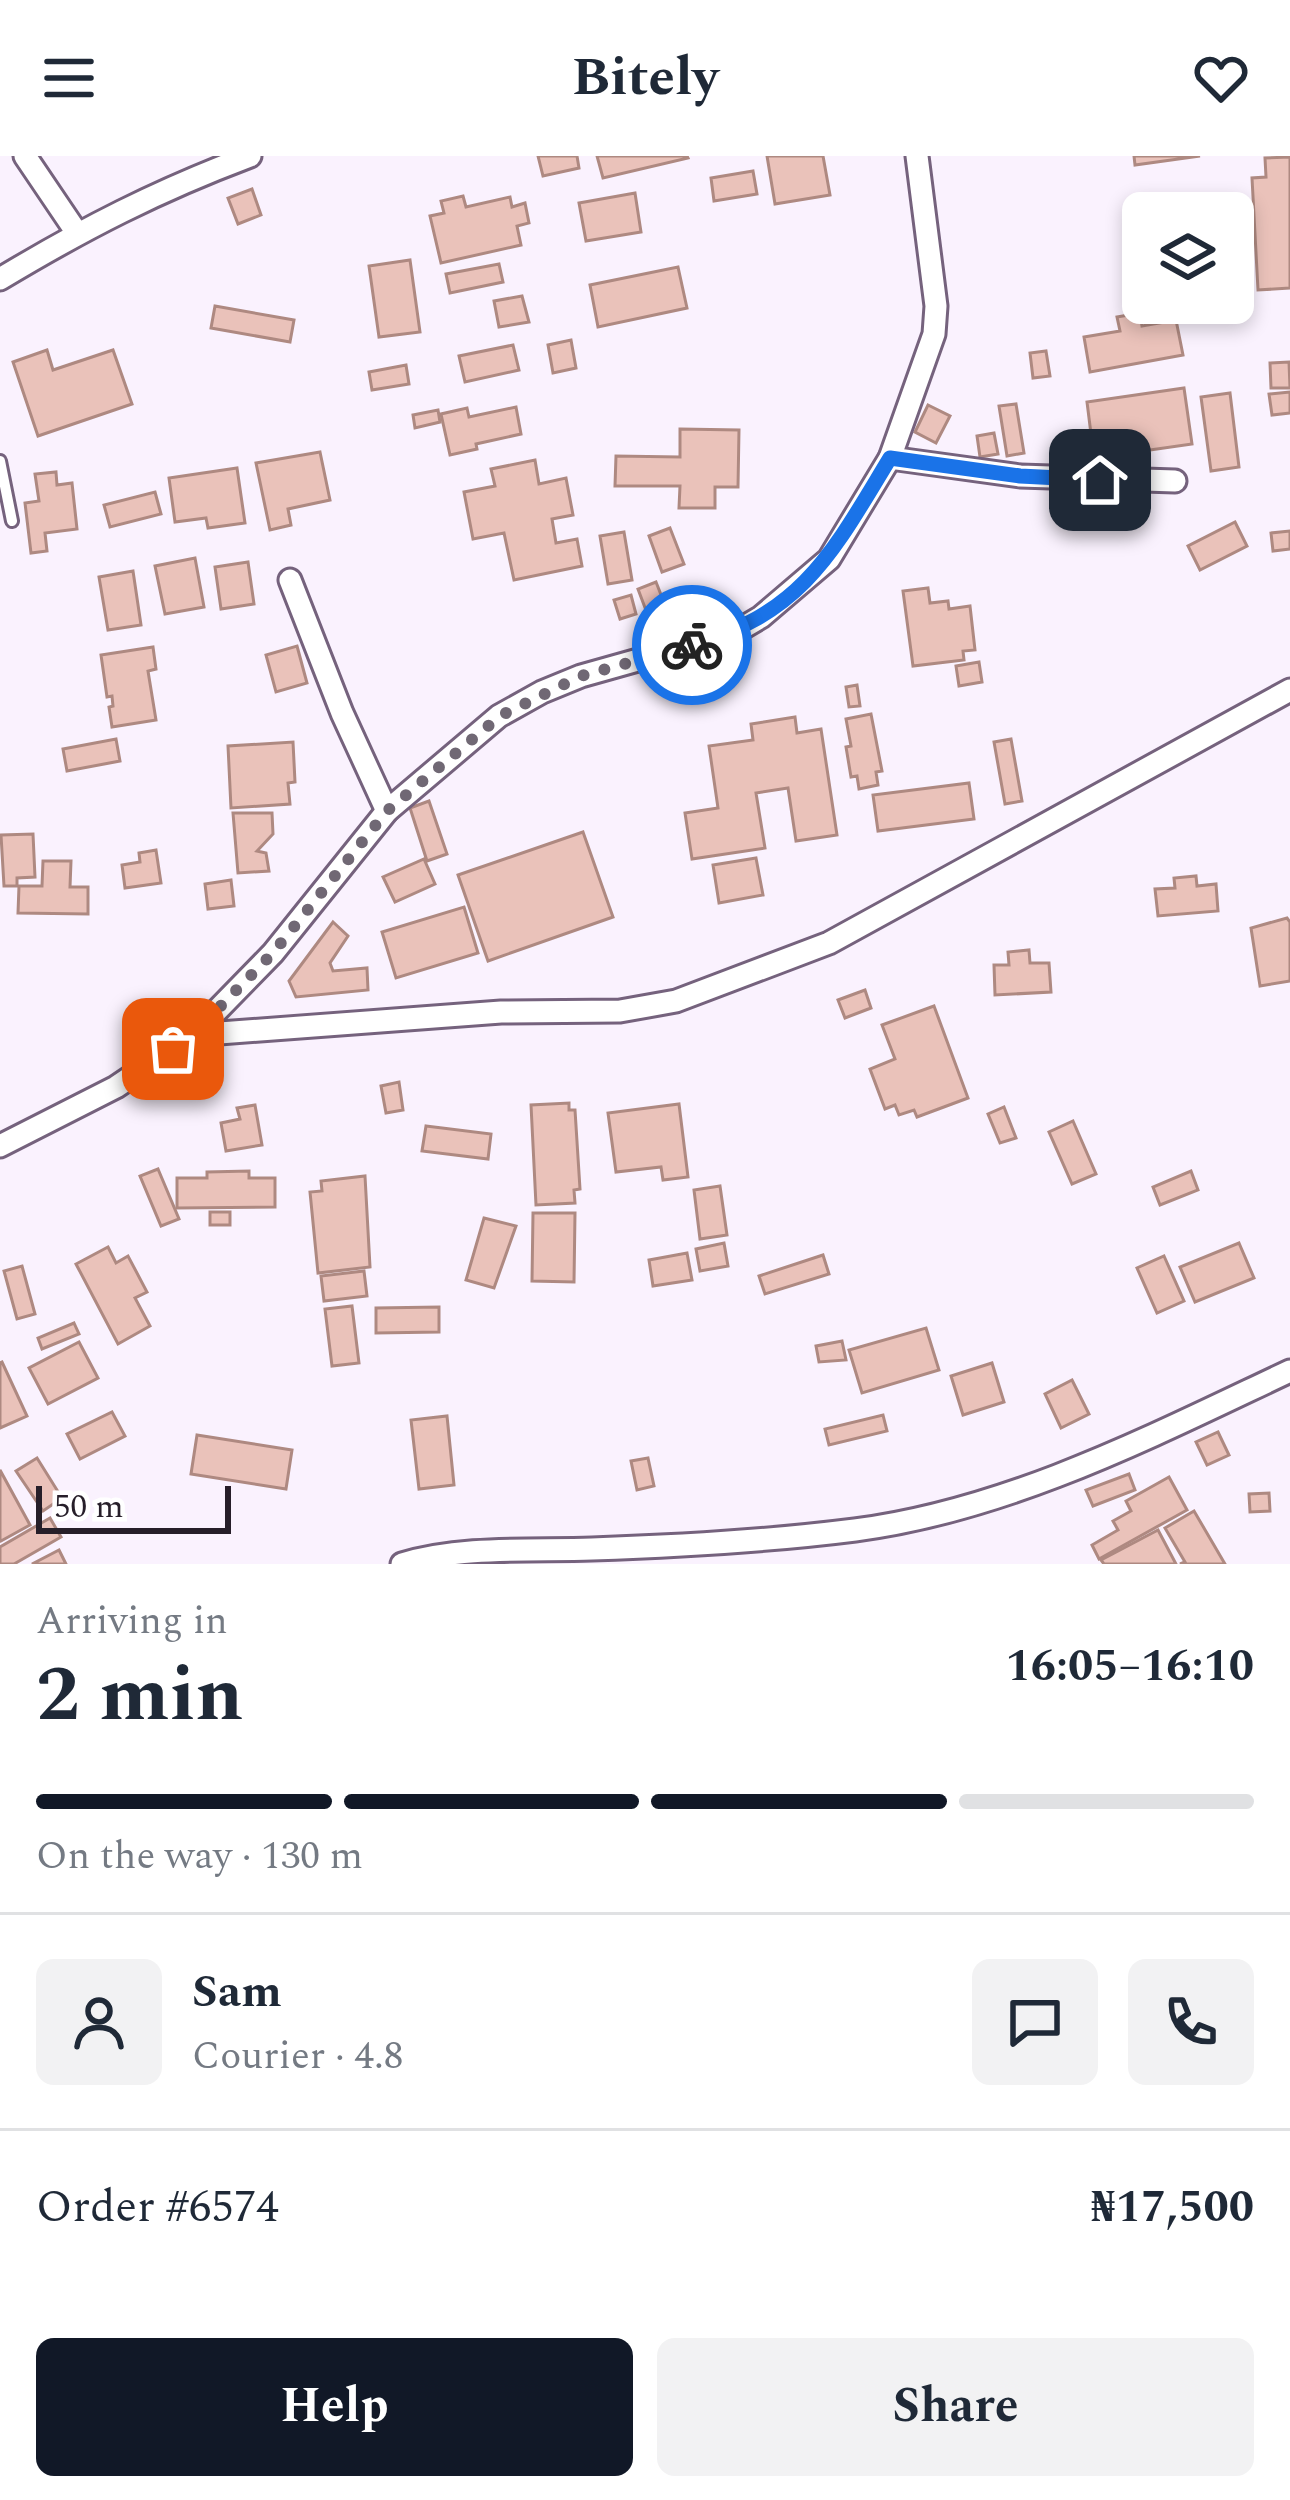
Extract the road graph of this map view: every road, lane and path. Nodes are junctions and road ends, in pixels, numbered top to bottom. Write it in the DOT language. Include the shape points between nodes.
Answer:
graph roads {
  1 [pos="25,156"];
  2 [pos="917,156"];
  3 [pos="246,157"];
  4 [pos="77,233"];
  5 [pos="0,279"];
  6 [pos="890,458"];
  7 [pos="0,461"];
  8 [pos="1175,481"];
  9 [pos="12,520"];
  10 [pos="290,580"];
  11 [pos="1290,690"];
  12 [pos="387,811"];
  13 [pos="193,1034"];
  14 [pos="0,1146"];
  15 [pos="1290,1372"];
  16 [pos="402,1564"];
  1 -- 4 [label="street"];
  2 -- 6 [label="street" via="934,334"];
  3 -- 4 [label="street"];
  4 -- 5 [label="street"];
  6 -- 8 [label="street" via="1020,476"];
  6 -- 12 [label="street" via="829,559 761,617 734,633 542,692 500,716"];
  7 -- 9 [label="lane"];
  10 -- 12 [label="street"];
  11 -- 13 [label="street" via="829,943 676,1001 620,1011"];
  12 -- 13 [label="street" via="273,953"];
  13 -- 14 [label="street" via="116,1087"];
  15 -- 16 [label="street" via="967,1506 858,1529 471,1552"];
}
